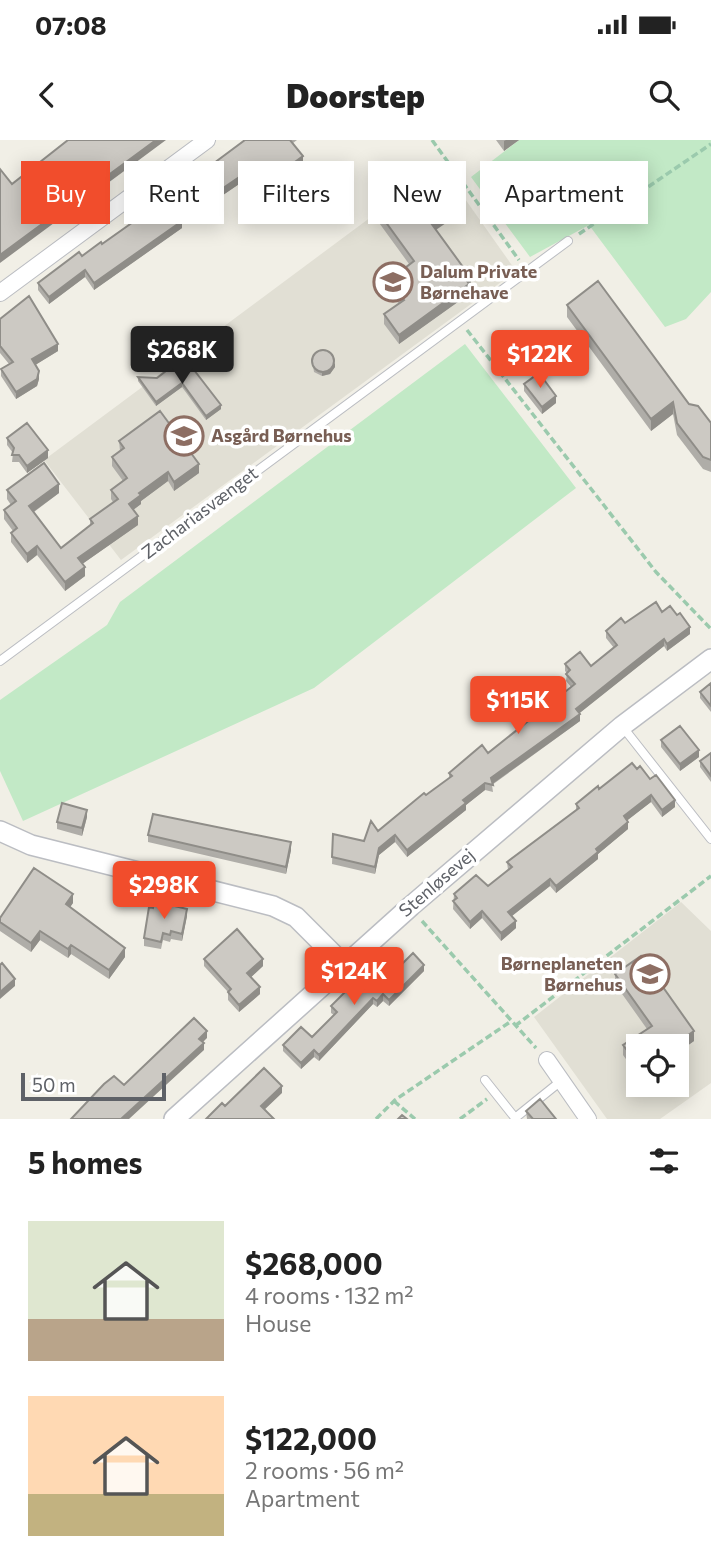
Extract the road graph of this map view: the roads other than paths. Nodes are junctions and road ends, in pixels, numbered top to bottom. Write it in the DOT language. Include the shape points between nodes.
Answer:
graph roads {
  1 [pos="207,140"];
  2 [pos="568,240"];
  3 [pos="0,293"];
  4 [pos="711,659"];
  5 [pos="0,661"];
  6 [pos="622,726"];
  7 [pos="0,832"];
  8 [pos="711,839"];
  9 [pos="344,965"];
  10 [pos="547,1060"];
  11 [pos="485,1080"];
  12 [pos="561,1080"];
  13 [pos="516,1118"];
  14 [pos="174,1119"];
  15 [pos="588,1119"];
  1 -- 3 [label="street"];
  2 -- 5 [label="lane, Zachariasvænget"];
  4 -- 6 [label="street, Stenløsevej"];
  6 -- 8 [label="lane"];
  6 -- 9 [label="street, Stenløsevej"];
  7 -- 9 [label="street" via="31,845 272,906 296,917"];
  9 -- 14 [label="street, Stenløsevej"];
  10 -- 12 [label="street"];
  11 -- 13 [label="lane"];
  12 -- 13 [label="lane"];
  12 -- 15 [label="street"];
}
